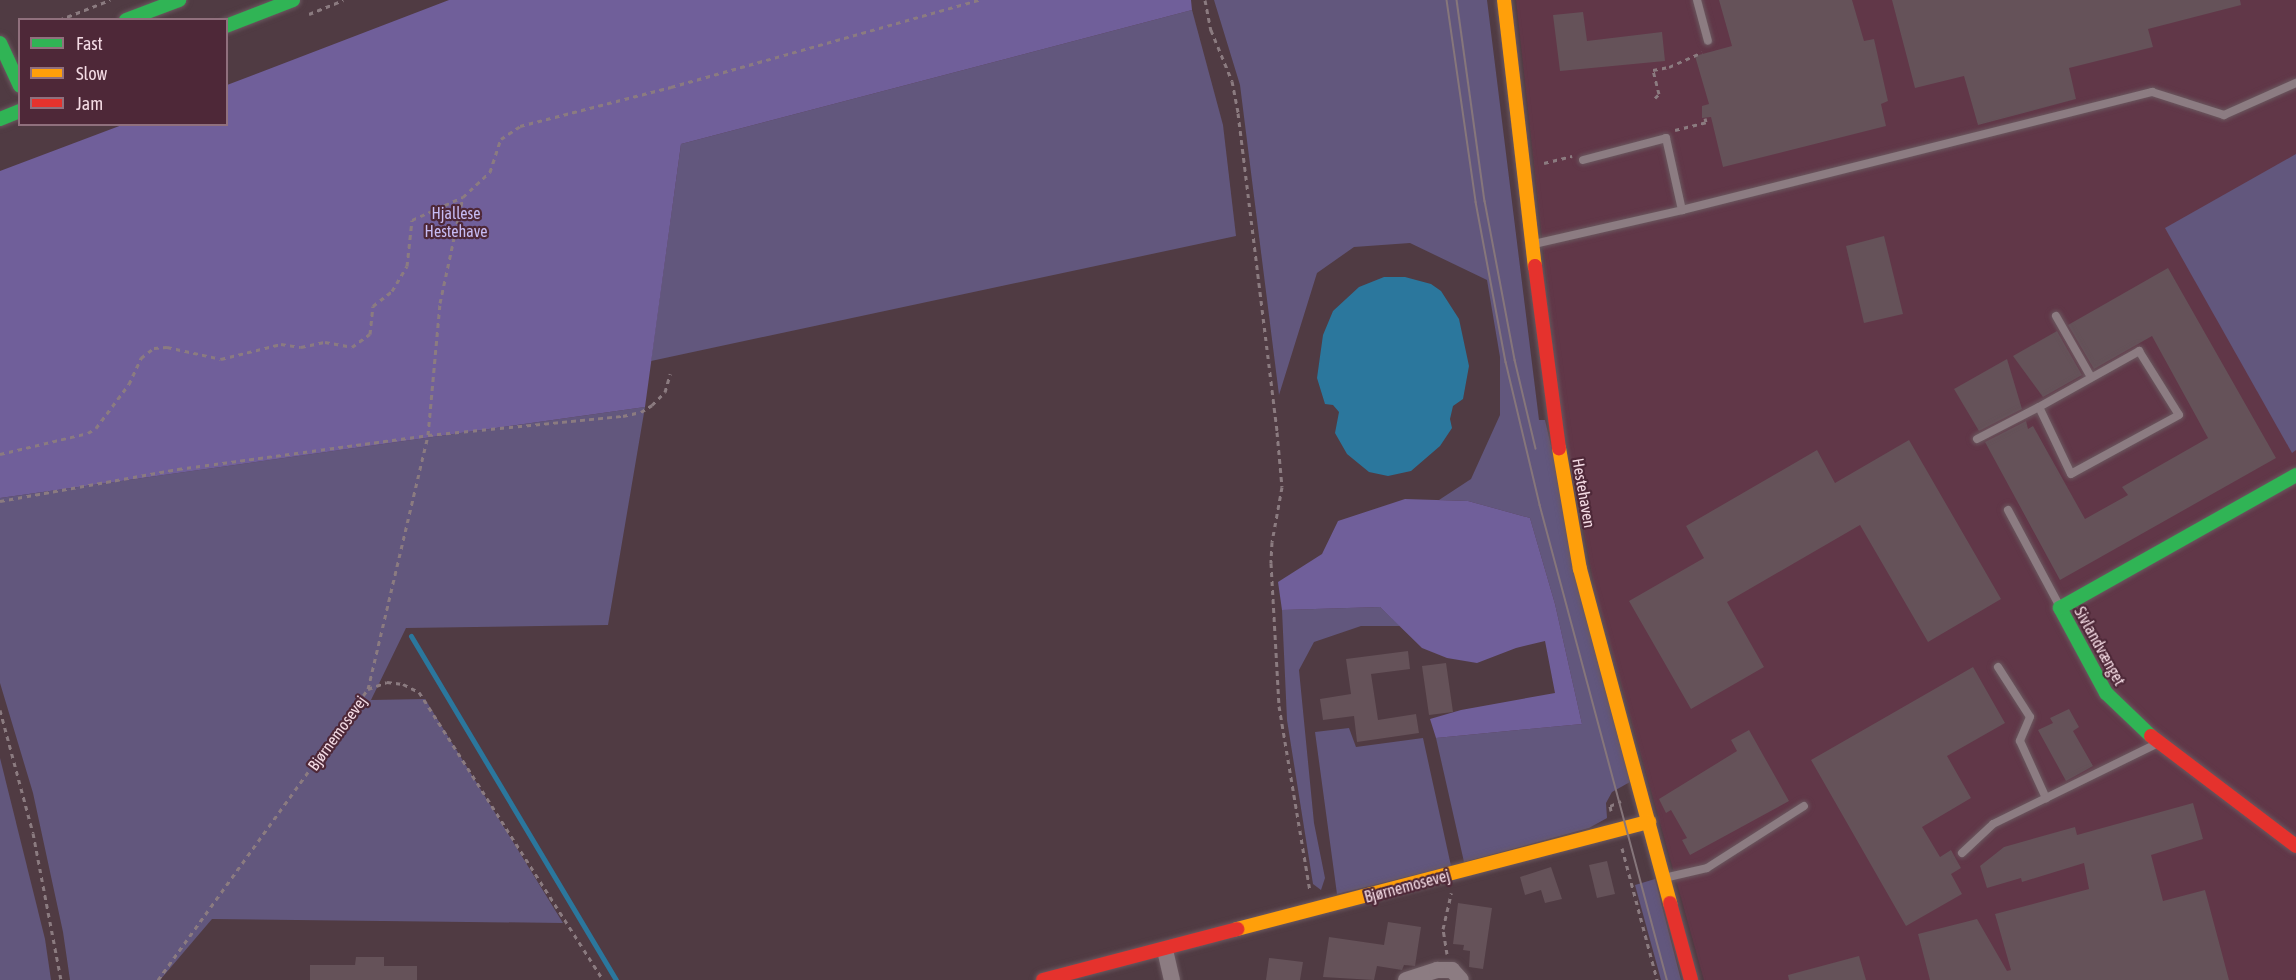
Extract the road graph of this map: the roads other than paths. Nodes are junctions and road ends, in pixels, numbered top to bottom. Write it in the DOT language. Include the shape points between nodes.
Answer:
graph roads {
  1 [pos="179,0"];
  2 [pos="293,0"];
  3 [pos="1504,0"];
  4 [pos="1697,0"];
  5 [pos="131,18"];
  6 [pos="228,25"];
  7 [pos="1708,41"];
  8 [pos="0,43"];
  9 [pos="9,63"];
  10 [pos="2296,83"];
  11 [pos="13,86"];
  12 [pos="18,112"];
  13 [pos="0,119"];
  14 [pos="1583,160"];
  15 [pos="1682,210"];
  16 [pos="1534,244"];
  17 [pos="2056,316"];
  18 [pos="2091,377"];
  19 [pos="2039,407"];
  20 [pos="1977,439"];
  21 [pos="2296,475"];
  22 [pos="2008,510"];
  23 [pos="2060,608"];
  24 [pos="1998,667"];
  25 [pos="2159,742"];
  26 [pos="2046,798"];
  27 [pos="1804,806"];
  28 [pos="1649,822"];
  29 [pos="2296,846"];
  30 [pos="1962,853"];
  31 [pos="1664,879"];
  32 [pos="1165,950"];
  33 [pos="1457,975"];
  34 [pos="1043,980"];
  35 [pos="1172,980"];
  36 [pos="1406,980"];
  37 [pos="1691,980"];
  1 -- 5 [label="street"];
  2 -- 6 [label="street"];
  3 -- 16 [label="street, Hestehaven"];
  4 -- 7 [label="lane"];
  8 -- 9 [label="street"];
  9 -- 11 [label="street"];
  10 -- 15 [label="lane" via="2224,115 2152,92"];
  12 -- 13 [label="street"];
  14 -- 15 [label="lane" via="1666,138"];
  15 -- 16 [label="lane"];
  16 -- 28 [label="street, Hestehaven" via="1553,415 1580,569"];
  17 -- 18 [label="lane"];
  18 -- 19 [label="lane"];
  18 -- 19 [label="lane" via="2139,351 2179,415 2071,474"];
  19 -- 20 [label="lane"];
  21 -- 23 [label="street, Sivlandvænget"];
  22 -- 23 [label="lane"];
  23 -- 25 [label="street, Sivlandvænget" via="2106,693"];
  24 -- 26 [label="lane" via="2030,717 2020,741"];
  25 -- 26 [label="lane"];
  25 -- 29 [label="street, Sivlandvænget"];
  26 -- 30 [label="lane" via="1993,824"];
  27 -- 31 [label="lane" via="1707,868"];
  28 -- 31 [label="street, Hestehaven"];
  28 -- 32 [label="street, Bjørnemosevej"];
  31 -- 37 [label="street, Hestehaven"];
  32 -- 34 [label="street, Bjørnemosevej"];
  32 -- 35 [label="street"];
  33 -- 36 [label="street" via="1437,970"];
}
